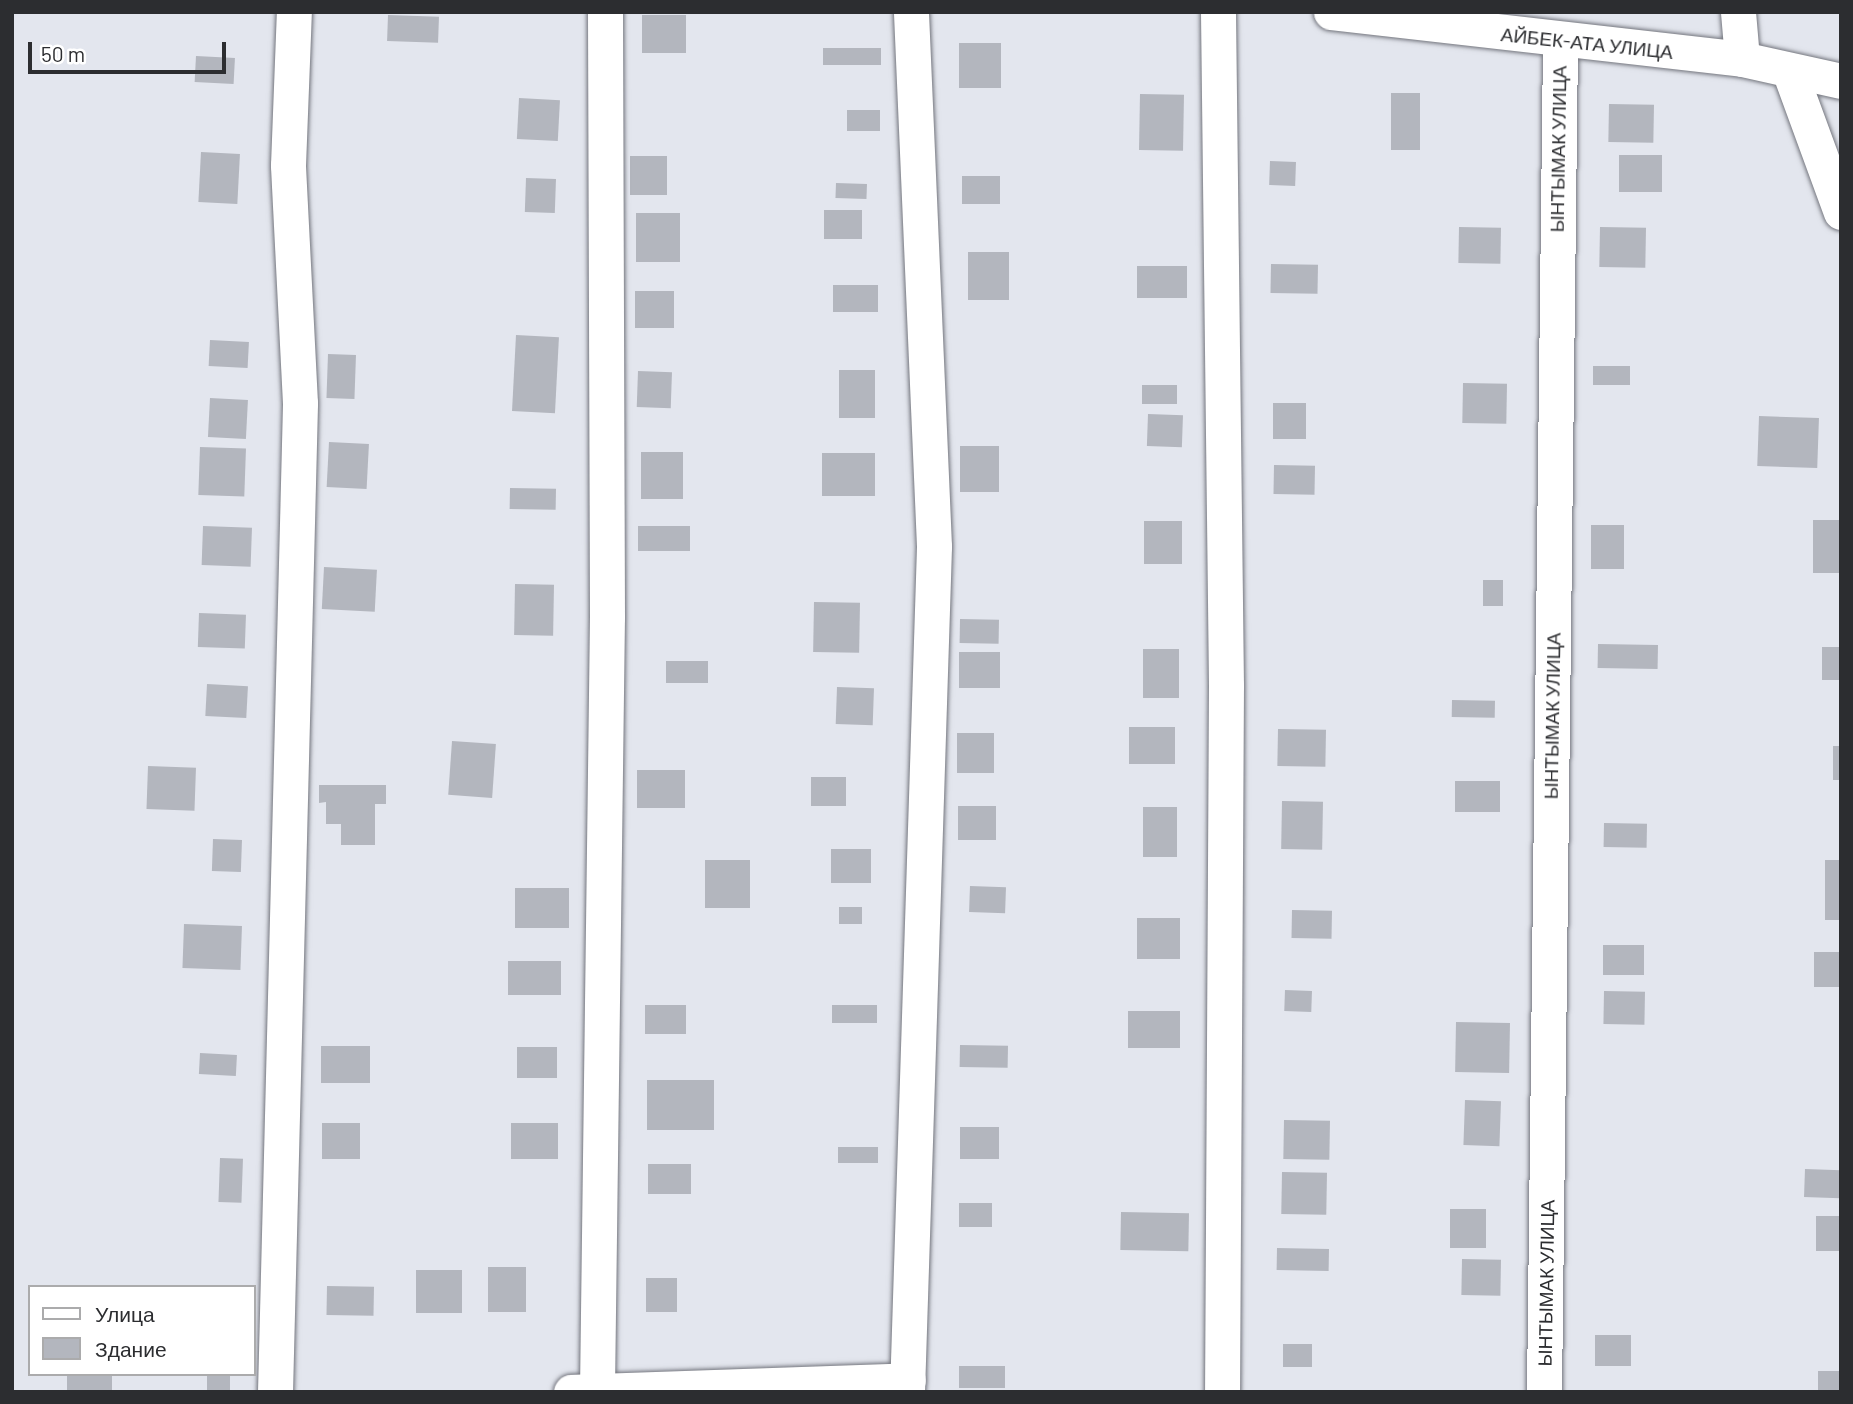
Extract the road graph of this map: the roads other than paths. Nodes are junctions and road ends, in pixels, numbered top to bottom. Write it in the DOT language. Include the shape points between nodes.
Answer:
graph roads {
  1 [pos="294,12"];
  2 [pos="605,12"];
  3 [pos="911,12"];
  4 [pos="1217,12"];
  5 [pos="1331,12"];
  6 [pos="1738,12"];
  7 [pos="1560,41"];
  8 [pos="1742,59"];
  9 [pos="1790,73"];
  10 [pos="1841,81"];
  11 [pos="1841,212"];
  12 [pos="907,1386"];
  13 [pos="584,1391"];
  14 [pos="275,1392"];
  15 [pos="1222,1392"];
  16 [pos="1544,1392"];
  1 -- 14 [label="street" via="288,165 300,403"];
  2 -- 13 [label="street" via="607,617"];
  3 -- 12 [label="street" via="934,546"];
  4 -- 15 [label="street" via="1226,685"];
  5 -- 7 [label="street, АЙБЕК-АТА УЛИЦА"];
  6 -- 8 [label="street"];
  7 -- 8 [label="street, АЙБЕК-АТА УЛИЦА"];
  7 -- 16 [label="street, ЫНТЫМАК УЛИЦА"];
  8 -- 9 [label="street, АЙБЕК-АТА УЛИЦА"];
  9 -- 10 [label="street, АЙБЕК-АТА УЛИЦА"];
  9 -- 11 [label="street"];
  12 -- 13 [label="street"];
}
